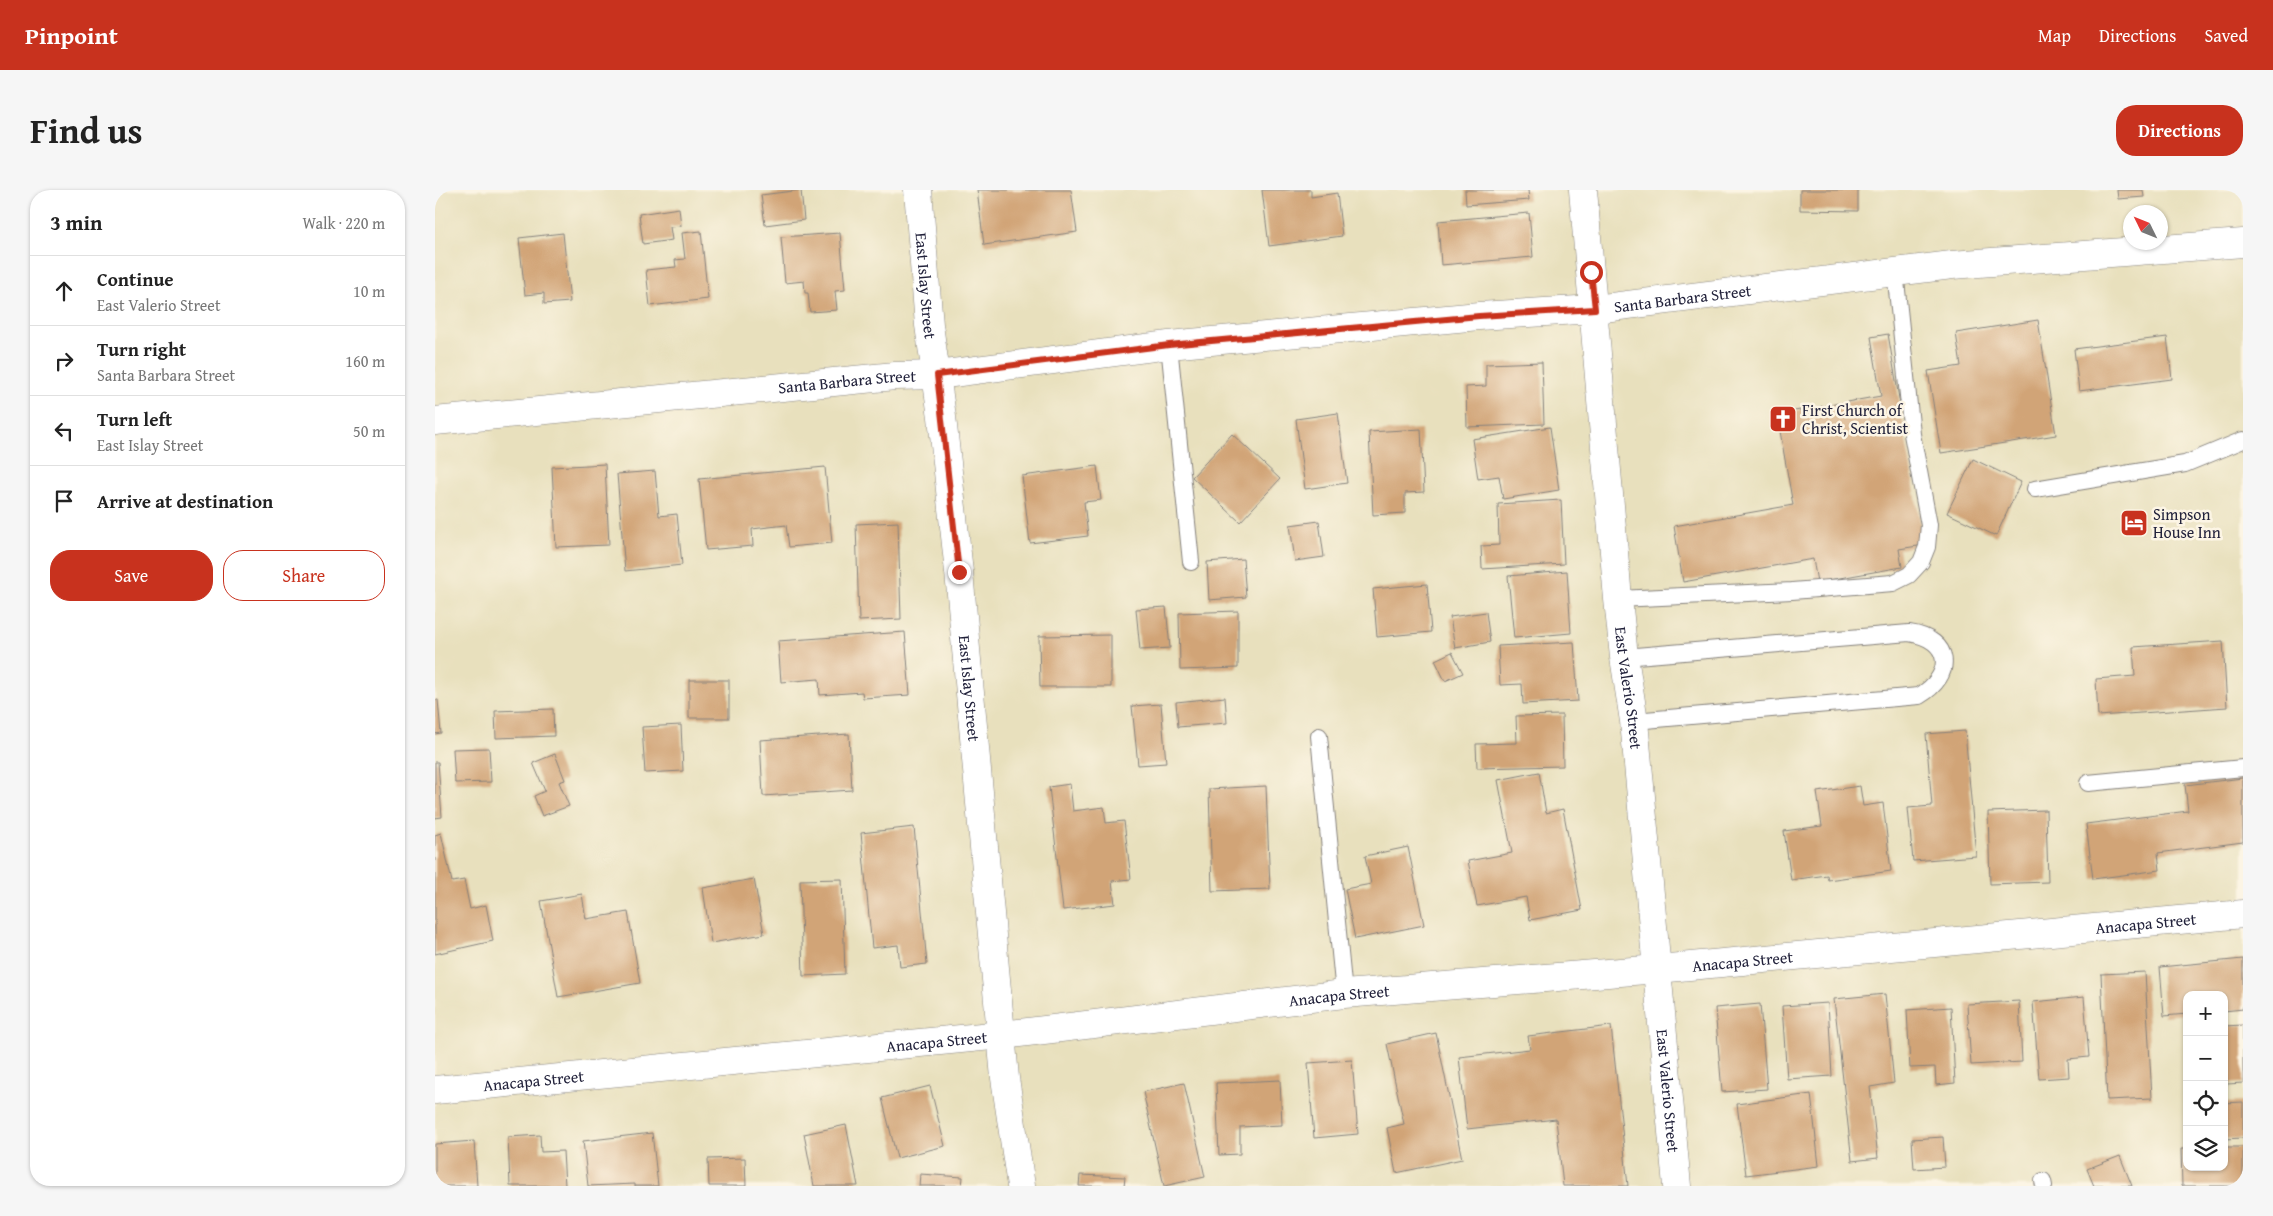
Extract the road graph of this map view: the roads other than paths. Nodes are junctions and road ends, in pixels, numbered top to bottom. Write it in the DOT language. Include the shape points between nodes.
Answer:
graph roads {
  1 [pos="918,190"];
  2 [pos="1583,190"];
  3 [pos="2243,243"];
  4 [pos="1895,271"];
  5 [pos="1595,309"];
  6 [pos="1169,345"];
  7 [pos="937,375"];
  8 [pos="435,421"];
  9 [pos="2243,440"];
  10 [pos="2035,489"];
  11 [pos="1191,562"];
  12 [pos="1618,599"];
  13 [pos="1624,657"];
  14 [pos="1634,721"];
  15 [pos="1319,736"];
  16 [pos="2243,768"];
  17 [pos="2088,783"];
  18 [pos="2243,914"];
  19 [pos="1658,969"];
  20 [pos="1344,994"];
  21 [pos="1002,1035"];
  22 [pos="435,1090"];
  23 [pos="1021,1186"];
  24 [pos="1677,1186"];
  1 -- 7 [label="street, East Islay Street" via="929,325"];
  2 -- 5 [label="street, East Valerio Street"];
  3 -- 4 [label="street, Santa Barbara Street"];
  4 -- 5 [label="street, Santa Barbara Street"];
  4 -- 12 [label="lane" via="1912,434 1929,525 1927,547 1921,562 1909,576 1893,583"];
  5 -- 6 [label="street, Santa Barbara Street" via="1479,316"];
  5 -- 12 [label="street, East Valerio Street"];
  6 -- 7 [label="street, Santa Barbara Street"];
  6 -- 11 [label="lane"];
  7 -- 8 [label="street, Santa Barbara Street" via="885,376"];
  7 -- 21 [label="street, East Islay Street" via="959,572"];
  9 -- 10 [label="lane" via="2185,464"];
  12 -- 13 [label="street, East Valerio Street"];
  13 -- 14 [label="street, East Valerio Street"];
  13 -- 14 [label="lane" via="1909,633 1924,635 1937,644 1944,656 1942,673 1932,688 1919,696"];
  14 -- 19 [label="street, East Valerio Street"];
  15 -- 20 [label="lane"];
  16 -- 17 [label="lane"];
  18 -- 19 [label="street, Anacapa Street"];
  19 -- 20 [label="street, Anacapa Street"];
  19 -- 24 [label="street, East Valerio Street"];
  20 -- 21 [label="street, Anacapa Street"];
  21 -- 22 [label="street, Anacapa Street"];
  21 -- 23 [label="street, East Islay Street"];
}
